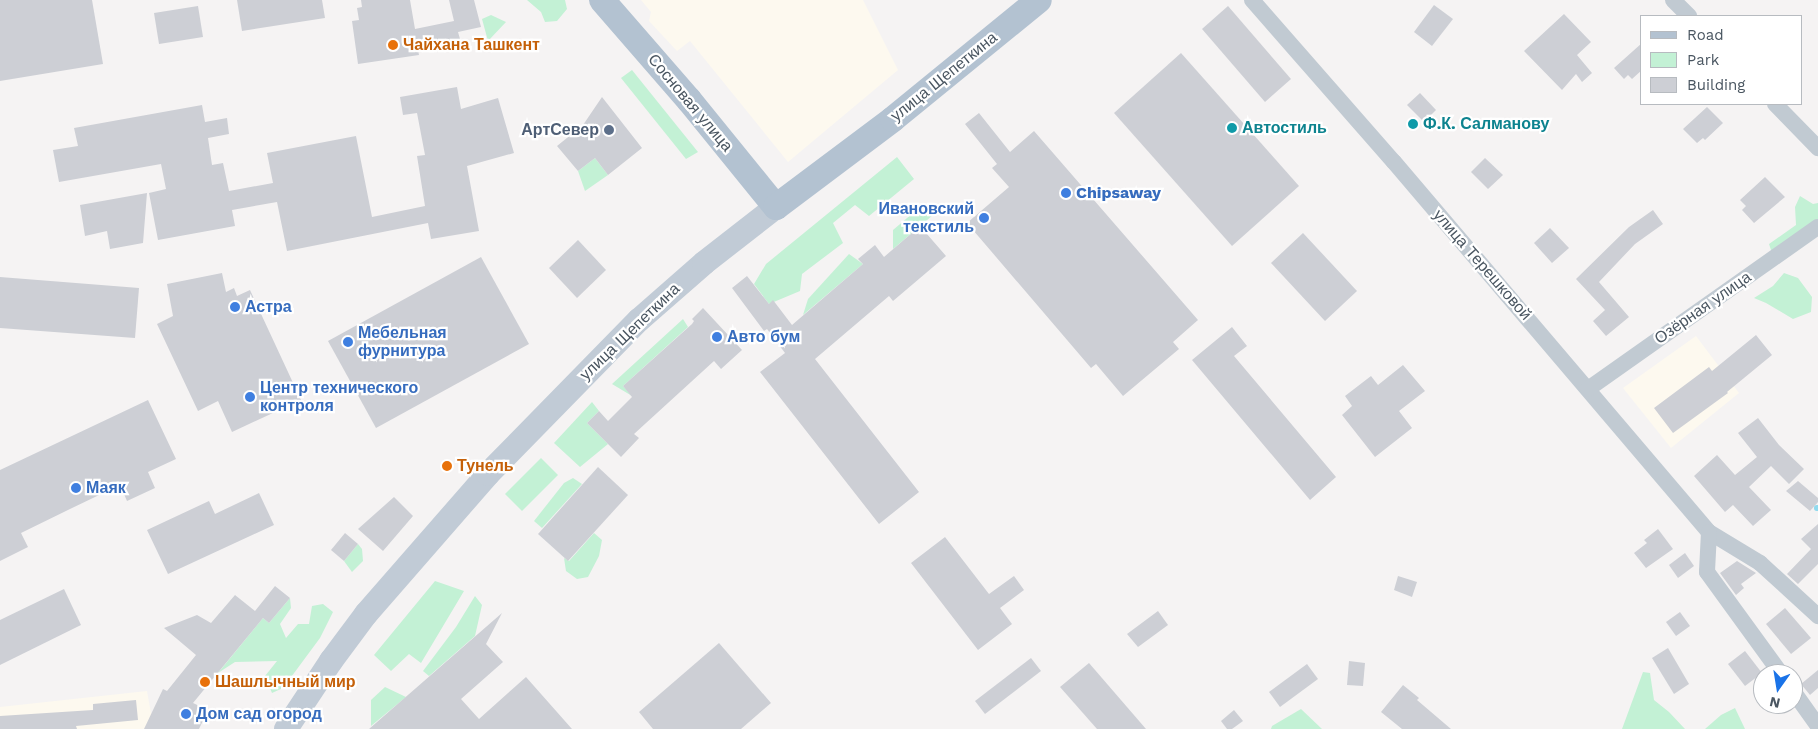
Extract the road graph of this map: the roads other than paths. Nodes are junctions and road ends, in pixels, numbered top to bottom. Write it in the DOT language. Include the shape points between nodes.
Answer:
graph roads {
  1 [pos="602,0"];
  2 [pos="1039,0"];
  3 [pos="1252,0"];
  4 [pos="1673,0"];
  5 [pos="1688,15"];
  6 [pos="1776,105"];
  7 [pos="1818,148"];
  8 [pos="776,207"];
  9 [pos="1818,227"];
  10 [pos="1588,389"];
  11 [pos="1709,532"];
  12 [pos="1818,616"];
  13 [pos="1774,664"];
  14 [pos="1803,705"];
  15 [pos="1818,726"];
  16 [pos="286,729"];
  1 -- 8 [label="main road, Сосновая улица"];
  2 -- 8 [label="main road, улица Щепеткина" via="892,119"];
  3 -- 10 [label="street, улица Терешковой"];
  4 -- 5 [label="street"];
  6 -- 7 [label="street"];
  8 -- 16 [label="main road, улица Щепеткина" via="638,320 488,474 366,614"];
  9 -- 10 [label="street, Озёрная улица"];
  10 -- 11 [label="street, улица Терешковой"];
  11 -- 12 [label="street, улица Терешковой" via="1760,564"];
  11 -- 13 [label="street" via="1707,572"];
  14 -- 15 [label="street"];
}
